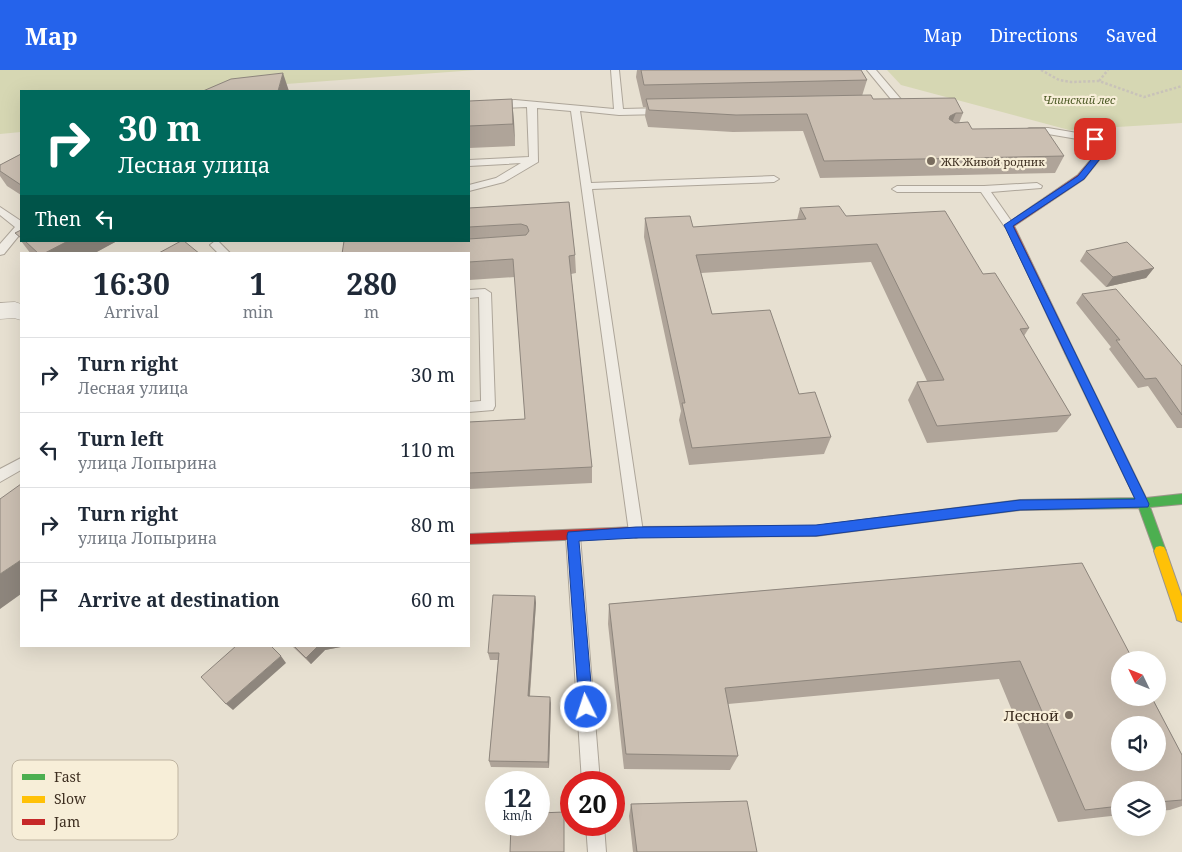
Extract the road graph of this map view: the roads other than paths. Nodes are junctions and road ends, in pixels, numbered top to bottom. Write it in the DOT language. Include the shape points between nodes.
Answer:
graph roads {
  1 [pos="615,70"];
  2 [pos="872,70"];
  3 [pos="532,105"];
  4 [pos="470,106"];
  5 [pos="883,107"];
  6 [pos="575,108"];
  7 [pos="678,111"];
  8 [pos="619,112"];
  9 [pos="1018,132"];
  10 [pos="1095,139"];
  11 [pos="534,160"];
  12 [pos="470,163"];
  13 [pos="774,179"];
  14 [pos="587,186"];
  15 [pos="1037,186"];
  16 [pos="470,188"];
  17 [pos="897,189"];
  18 [pos="984,189"];
  19 [pos="0,210"];
  20 [pos="20,225"];
  21 [pos="1009,225"];
  22 [pos="20,227"];
  23 [pos="215,245"];
  24 [pos="0,251"];
  25 [pos="224,252"];
  26 [pos="470,294"];
  27 [pos="0,311"];
  28 [pos="20,312"];
  29 [pos="470,408"];
  30 [pos="20,464"];
  31 [pos="0,476"];
  32 [pos="1182,499"];
  33 [pos="1144,504"];
  34 [pos="636,532"];
  35 [pos="573,536"];
  36 [pos="470,539"];
  37 [pos="1182,616"];
  38 [pos="590,771"];
  39 [pos="595,836"];
  40 [pos="597,852"];
  1 -- 8 [label="lane"];
  2 -- 5 [label="lane" via="907,106"];
  3 -- 4 [label="lane"];
  3 -- 6 [label="lane"];
  3 -- 11 [label="lane"];
  6 -- 8 [label="lane"];
  6 -- 14 [label="lane"];
  7 -- 8 [label="lane"];
  9 -- 10 [label="lane" via="1048,131"];
  10 -- 21 [label="street" via="1099,155 1081,178"];
  11 -- 12 [label="lane"];
  11 -- 16 [label="lane" via="500,180"];
  13 -- 14 [label="lane"];
  14 -- 34 [label="lane"];
  15 -- 18 [label="lane"];
  17 -- 18 [label="lane"];
  18 -- 21 [label="lane"];
  19 -- 20 [label="lane"];
  21 -- 33 [label="street"];
  22 -- 24 [label="lane"];
  23 -- 25 [label="lane"];
  26 -- 29 [label="lane" via="485,293 488,406"];
  27 -- 28 [label="street"];
  30 -- 31 [label="lane"];
  32 -- 33 [label="street"];
  33 -- 34 [label="street" via="1020,505 816,530"];
  33 -- 37 [label="street"];
  34 -- 35 [label="street"];
  35 -- 36 [label="street"];
  35 -- 38 [label="lane"];
  39 -- 40 [label="lane"];
}
